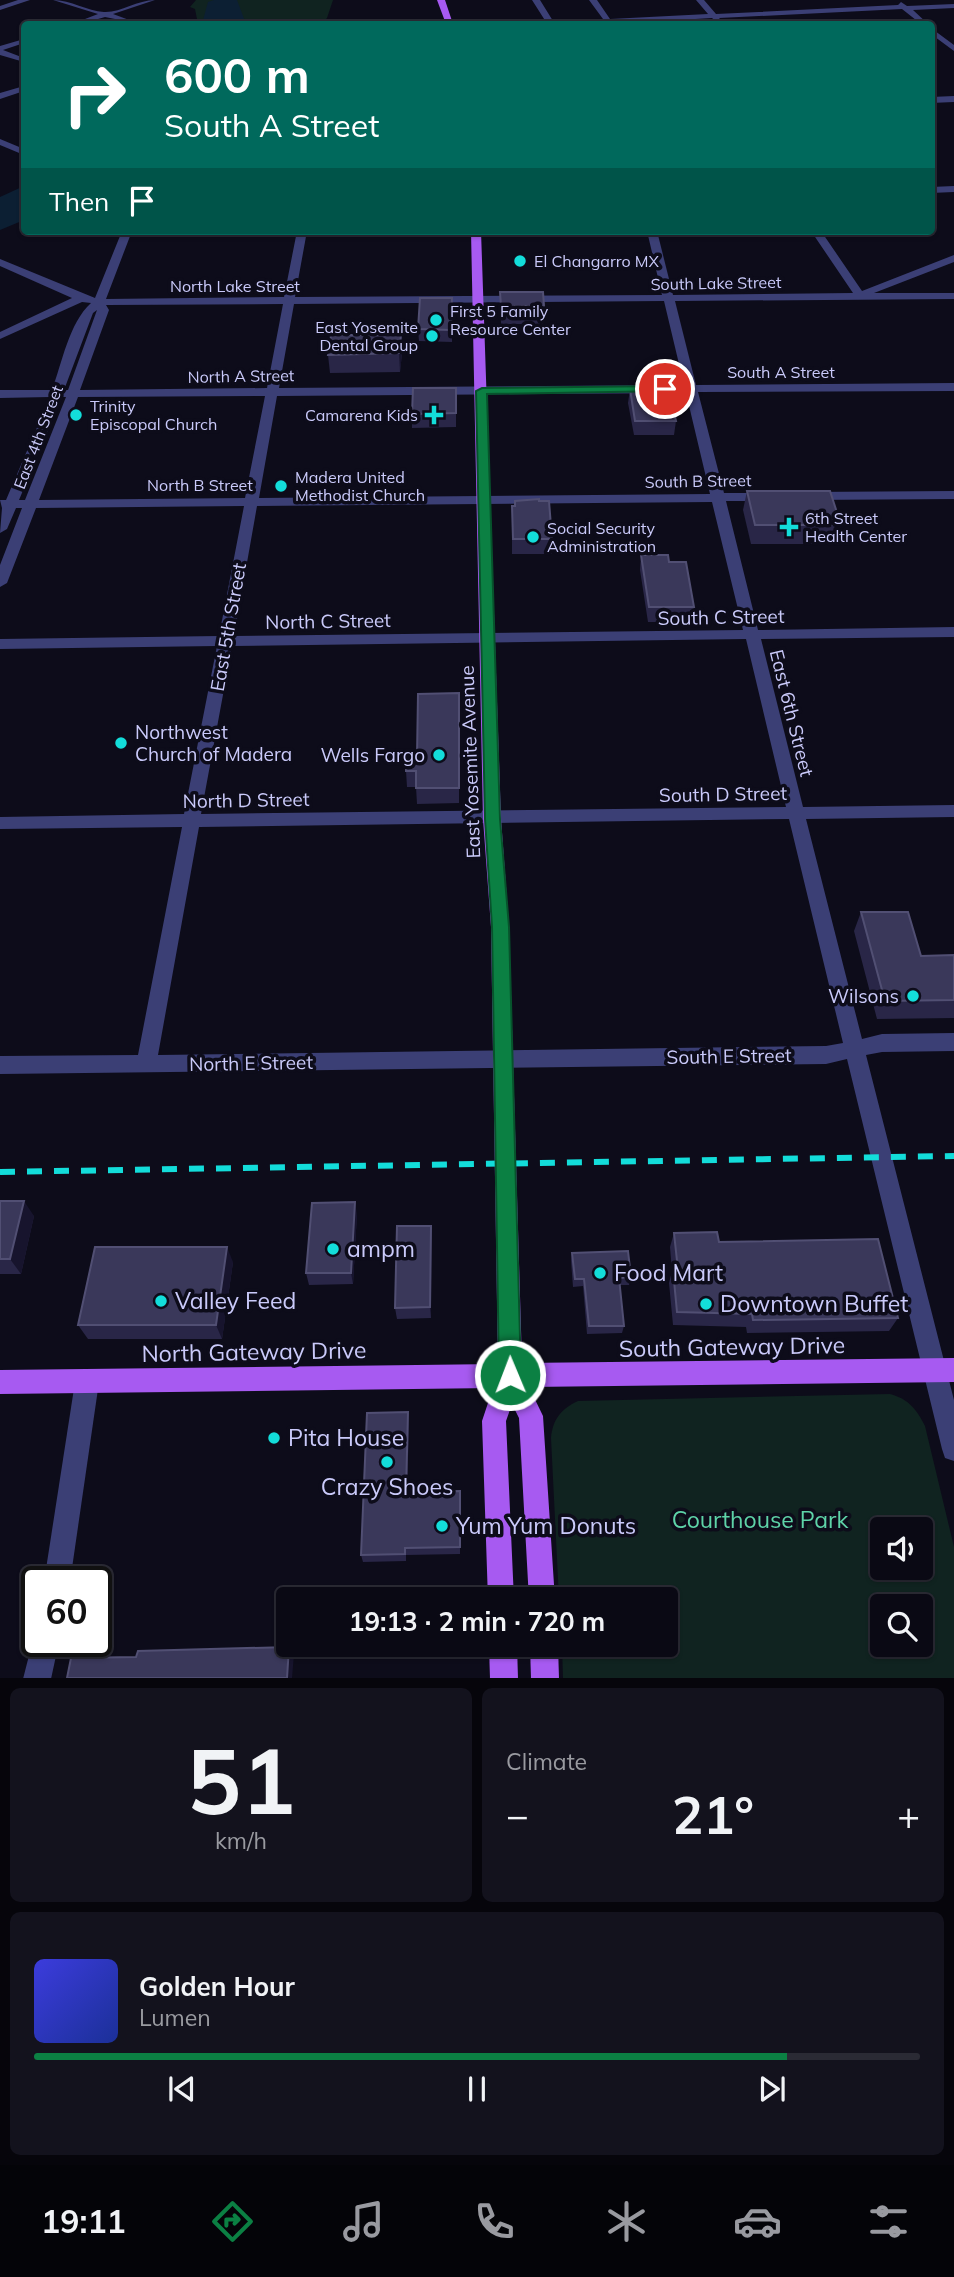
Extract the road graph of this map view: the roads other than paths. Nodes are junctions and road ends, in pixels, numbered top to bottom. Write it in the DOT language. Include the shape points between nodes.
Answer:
graph roads {
  1 [pos="26,0"];
  2 [pos="57,0"];
  3 [pos="152,0"];
  4 [pos="441,0"];
  5 [pos="536,0"];
  6 [pos="593,0"];
  7 [pos="700,0"];
  8 [pos="896,0"];
  9 [pos="954,6"];
  10 [pos="0,8"];
  11 [pos="905,8"];
  12 [pos="105,15"];
  13 [pos="714,16"];
  14 [pos="85,21"];
  15 [pos="126,21"];
  16 [pos="449,21"];
  17 [pos="549,21"];
  18 [pos="607,21"];
  19 [pos="638,21"];
  20 [pos="718,21"];
  21 [pos="921,21"];
  22 [pos="935,33"];
  23 [pos="21,42"];
  24 [pos="942,49"];
  25 [pos="953,49"];
  26 [pos="0,50"];
  27 [pos="21,59"];
  28 [pos="21,89"];
  29 [pos="0,96"];
  30 [pos="954,99"];
  31 [pos="935,100"];
  32 [pos="21,140"];
  33 [pos="3,145"];
  34 [pos="21,151"];
  35 [pos="954,189"];
  36 [pos="935,190"];
  37 [pos="125,235"];
  38 [pos="301,235"];
  39 [pos="476,235"];
  40 [pos="653,235"];
  41 [pos="819,235"];
  42 [pos="954,258"];
  43 [pos="0,262"];
  44 [pos="860,296"];
  45 [pos="954,296"];
  46 [pos="81,298"];
  47 [pos="669,300"];
  48 [pos="478,301"];
  49 [pos="99,302"];
  50 [pos="289,302"];
  51 [pos="0,336"];
  52 [pos="954,387"];
  53 [pos="691,389"];
  54 [pos="274,391"];
  55 [pos="482,391"];
  56 [pos="0,394"];
  57 [pos="57,394"];
  58 [pos="73,394"];
  59 [pos="954,495"];
  60 [pos="718,499"];
  61 [pos="484,500"];
  62 [pos="251,503"];
  63 [pos="5,504"];
  64 [pos="31,504"];
  65 [pos="0,529"];
  66 [pos="0,583"];
  67 [pos="954,632"];
  68 [pos="751,636"];
  69 [pos="489,639"];
  70 [pos="226,642"];
  71 [pos="0,643"];
  72 [pos="954,811"];
  73 [pos="796,815"];
  74 [pos="492,819"];
  75 [pos="192,821"];
  76 [pos="0,823"];
  77 [pos="954,1042"];
  78 [pos="855,1050"];
  79 [pos="502,1061"];
  80 [pos="146,1064"];
  81 [pos="0,1065"];
  82 [pos="944,1371"];
  83 [pos="510,1375"];
  84 [pos="0,1382"];
  85 [pos="87,1382"];
  86 [pos="954,1449"];
  87 [pos="59,1566"];
  88 [pos="500,1587"];
  89 [pos="541,1587"];
  90 [pos="42,1657"];
  91 [pos="503,1657"];
  92 [pos="544,1657"];
  93 [pos="37,1678"];
  94 [pos="504,1678"];
  95 [pos="545,1678"];
  1 -- 10 [label="street"];
  2 -- 12 [label="street"];
  3 -- 12 [label="street"];
  4 -- 16 [label="main road"];
  5 -- 17 [label="street"];
  6 -- 18 [label="street"];
  7 -- 13 [label="street"];
  8 -- 11 [label="street"];
  9 -- 11 [label="street"];
  11 -- 13 [label="street"];
  11 -- 21 [label="street"];
  12 -- 14 [label="street"];
  12 -- 15 [label="street"];
  13 -- 19 [label="street"];
  13 -- 20 [label="street"];
  22 -- 25 [label="street"];
  23 -- 26 [label="street"];
  24 -- 25 [label="street"];
  26 -- 27 [label="street"];
  28 -- 29 [label="street"];
  30 -- 31 [label="street"];
  32 -- 33 [label="street"];
  33 -- 34 [label="street"];
  35 -- 36 [label="street"];
  37 -- 49 [label="street, East 4th Street"];
  38 -- 50 [label="street, East 5th Street"];
  39 -- 48 [label="main road, East Yosemite Avenue"];
  40 -- 47 [label="street, East 6th Street"];
  41 -- 44 [label="street"];
  42 -- 44 [label="street"];
  43 -- 46 [label="street, North Lake Street"];
  44 -- 45 [label="street, South Lake Street"];
  44 -- 47 [label="street, South Lake Street"];
  46 -- 49 [label="street, North Lake Street"];
  46 -- 51 [label="street"];
  47 -- 48 [label="street, South Lake Street"];
  47 -- 53 [label="street, East 6th Street"];
  48 -- 50 [label="street, North Lake Street"];
  48 -- 55 [label="main road, East Yosemite Avenue"];
  49 -- 50 [label="street, North Lake Street"];
  49 -- 57 [label="street, East 4th Street" via="88,312"];
  49 -- 58 [label="street, East 4th Street" via="103,310"];
  50 -- 54 [label="street, East 5th Street"];
  52 -- 53 [label="street, South A Street"];
  53 -- 55 [label="street, South A Street"];
  53 -- 60 [label="street, East 6th Street"];
  54 -- 55 [label="street, North A Street"];
  54 -- 58 [label="street, North A Street"];
  54 -- 62 [label="street, East 5th Street"];
  55 -- 61 [label="main road, East Yosemite Avenue"];
  56 -- 57 [label="street, North A Street"];
  57 -- 58 [label="street, North A Street"];
  57 -- 63 [label="street, East 4th Street"];
  58 -- 64 [label="street, East 4th Street"];
  59 -- 60 [label="street, South B Street"];
  60 -- 61 [label="street, South B Street"];
  60 -- 68 [label="street, East 6th Street"];
  61 -- 62 [label="street, North B Street"];
  61 -- 69 [label="main road, East Yosemite Avenue"];
  62 -- 64 [label="street, North B Street"];
  62 -- 70 [label="street, East 5th Street"];
  63 -- 64 [label="street, North B Street"];
  63 -- 65 [label="street, East 4th Street"];
  64 -- 66 [label="street, East 4th Street"];
  67 -- 68 [label="street, South C Street"];
  68 -- 69 [label="street, South C Street"];
  68 -- 73 [label="street, East 6th Street"];
  69 -- 70 [label="street, North C Street"];
  69 -- 74 [label="main road, East Yosemite Avenue"];
  70 -- 71 [label="street, North C Street"];
  70 -- 75 [label="street, East 5th Street"];
  72 -- 73 [label="street, South D Street"];
  73 -- 74 [label="street, South D Street"];
  73 -- 78 [label="street, East 6th Street"];
  74 -- 75 [label="street, North D Street"];
  74 -- 79 [label="main road, East Yosemite Avenue" via="500,927"];
  75 -- 76 [label="street, North D Street"];
  75 -- 80 [label="street, East 5th Street"];
  77 -- 78 [label="street, South E Street" via="881,1043"];
  78 -- 79 [label="street, South E Street" via="826,1055"];
  78 -- 82 [label="street, East 6th Street" via="894,1205"];
  79 -- 80 [label="street, North E Street"];
  79 -- 83 [label="main road, East Yosemite Avenue"];
  80 -- 81 [label="street, North E Street"];
  82 -- 83 [label="main road, South Gateway Drive"];
  82 -- 86 [label="street, East 6th Street"];
  83 -- 85 [label="main road, North Gateway Drive"];
  83 -- 88 [label="main road" via="494,1421"];
  83 -- 89 [label="main road" via="531,1416"];
  84 -- 85 [label="main road, North Gateway Drive"];
  85 -- 87 [label="street"];
  90 -- 93 [label="street"];
  91 -- 94 [label="main road"];
  92 -- 95 [label="main road"];
}
